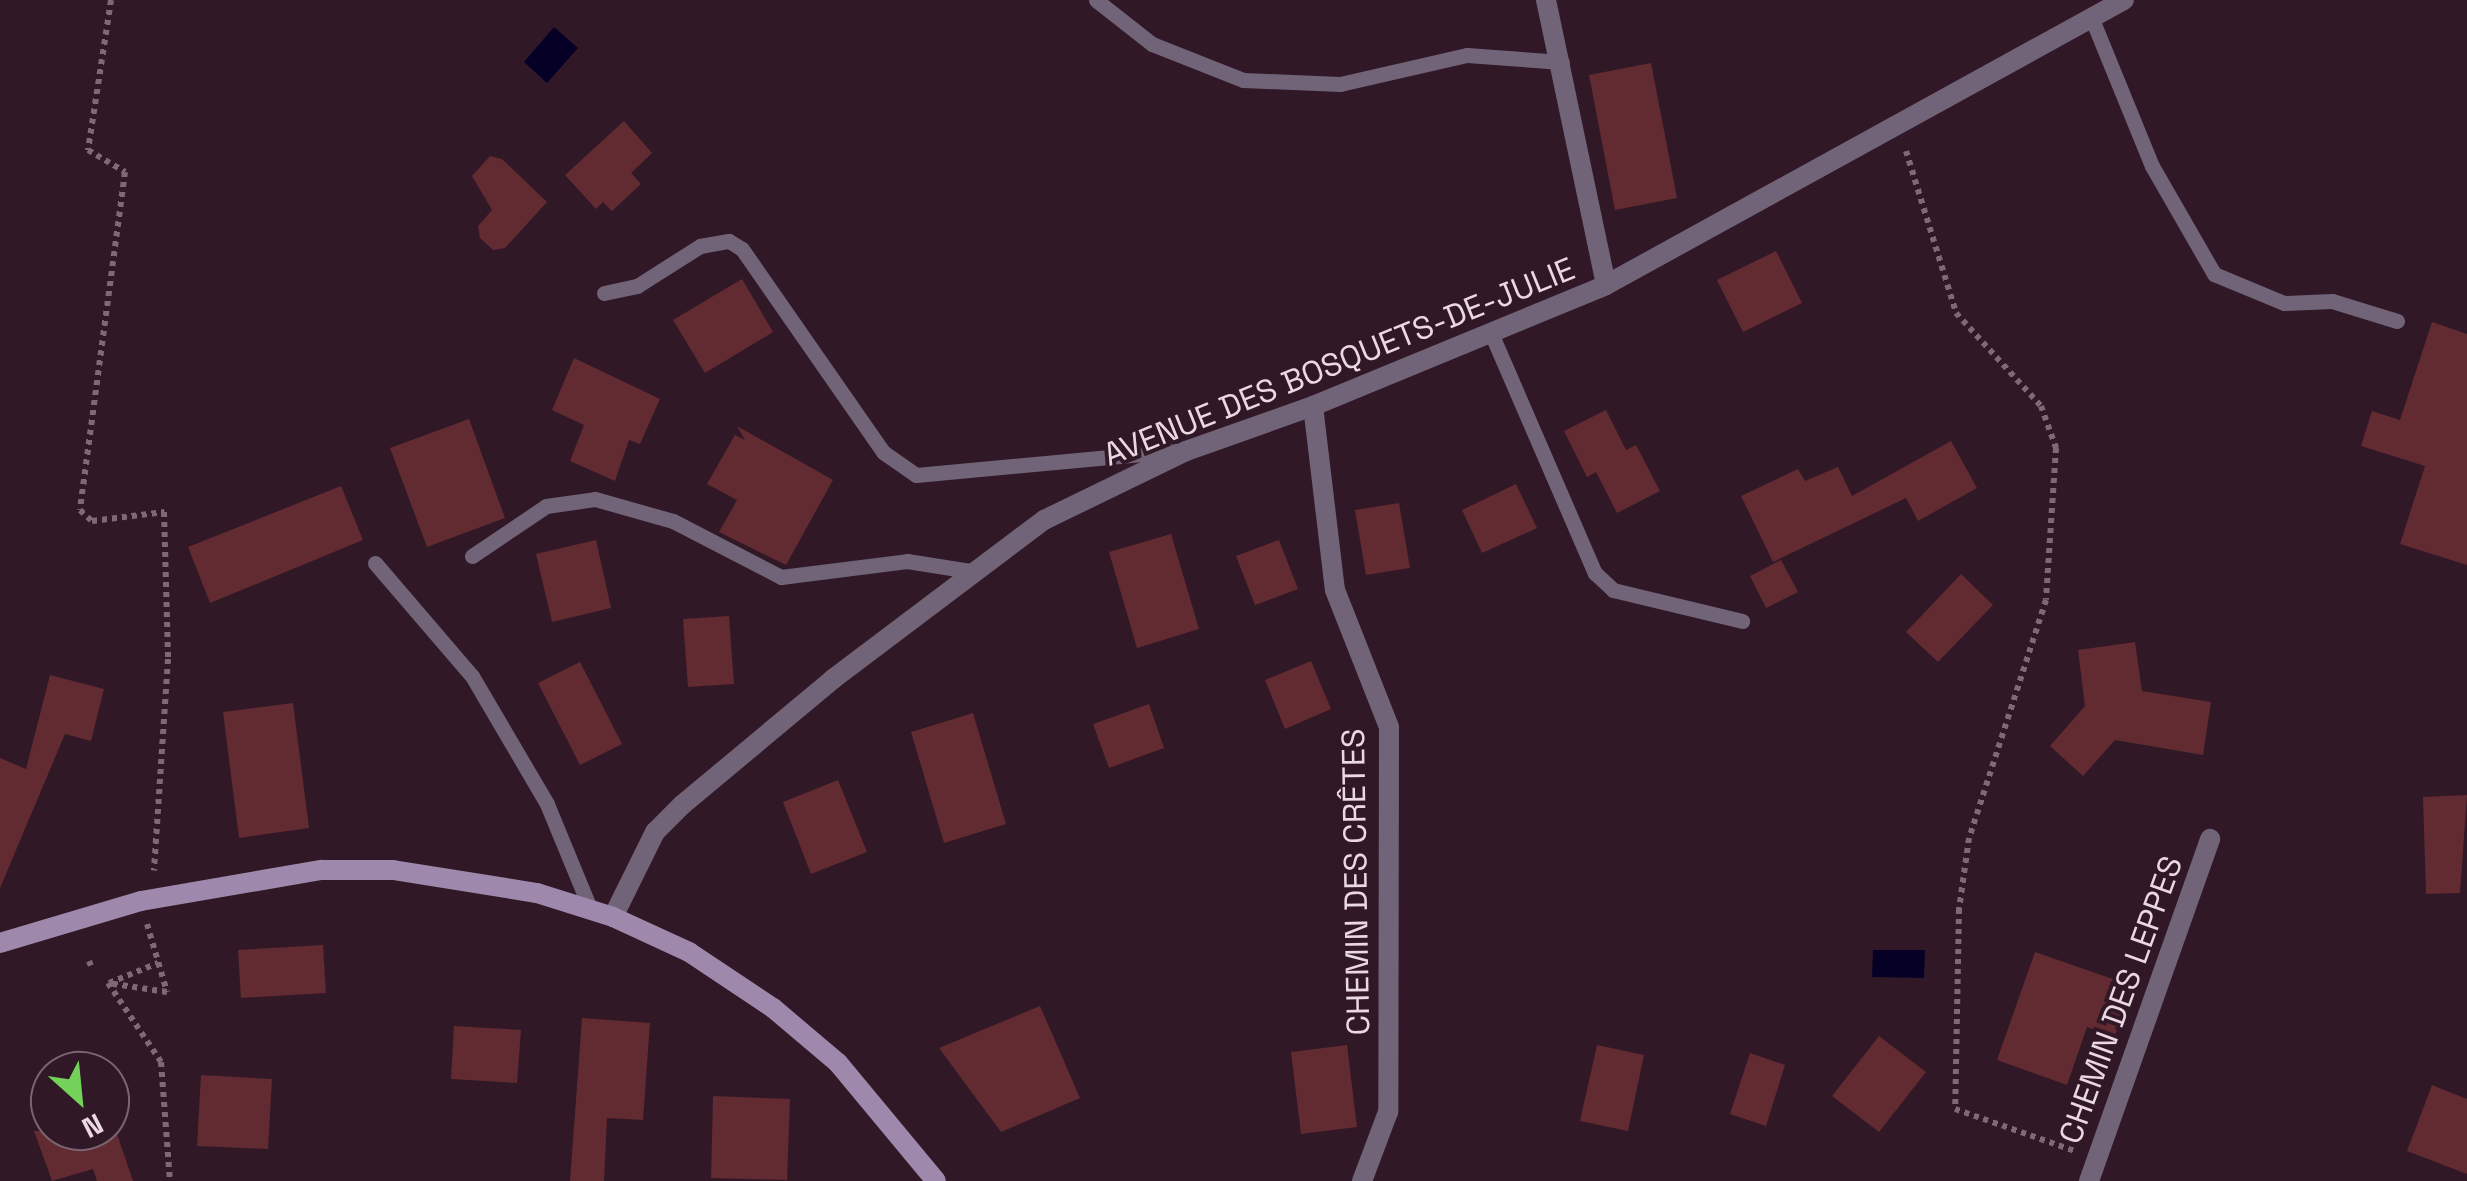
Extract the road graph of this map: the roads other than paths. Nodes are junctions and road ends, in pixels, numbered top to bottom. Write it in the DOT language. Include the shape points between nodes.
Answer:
graph roads {
  1 [pos="1096,0"];
  2 [pos="1546,0"];
  3 [pos="2124,0"];
  4 [pos="2092,20"];
  5 [pos="1562,62"];
  6 [pos="1606,284"];
  7 [pos="604,293"];
  8 [pos="2396,321"];
  9 [pos="1491,333"];
  10 [pos="1313,406"];
  11 [pos="1186,450"];
  12 [pos="472,556"];
  13 [pos="375,563"];
  14 [pos="970,572"];
  15 [pos="1742,621"];
  16 [pos="2210,840"];
  17 [pos="591,910"];
  18 [pos="613,917"];
  19 [pos="0,943"];
  20 [pos="936,1181"];
  21 [pos="1362,1181"];
  22 [pos="2089,1181"];
  1 -- 5 [label="lane" via="1152,44 1243,80 1340,84 1467,55"];
  2 -- 5 [label="street"];
  3 -- 4 [label="street, AVENUE DES BOSQUETS-DE-JULIE"];
  4 -- 6 [label="street, AVENUE DES BOSQUETS-DE-JULIE"];
  4 -- 8 [label="lane" via="2152,166 2214,274 2284,303 2332,302"];
  5 -- 6 [label="street"];
  6 -- 9 [label="street, AVENUE DES BOSQUETS-DE-JULIE"];
  7 -- 11 [label="lane" via="637,286 700,246 729,241 742,249 883,452 916,475"];
  9 -- 10 [label="street, AVENUE DES BOSQUETS-DE-JULIE"];
  9 -- 15 [label="lane" via="1595,573 1613,590"];
  10 -- 11 [label="street, AVENUE DES BOSQUETS-DE-JULIE"];
  10 -- 21 [label="street, CHEMIN DES CRÊTES" via="1335,590 1389,727 1388,1112"];
  11 -- 14 [label="street, AVENUE DES BOSQUETS-DE-JULIE" via="1044,520"];
  12 -- 14 [label="lane" via="546,506 595,499 673,521 776,576 907,561"];
  13 -- 17 [label="lane" via="472,676 547,804"];
  14 -- 18 [label="street, AVENUE DES BOSQUETS-DE-JULIE" via="682,805 656,832"];
  16 -- 22 [label="street, CHEMIN DES LEPPES"];
  17 -- 18 [label="main road"];
  17 -- 19 [label="main road" via="482,881 393,870 261,877 147,900"];
  18 -- 20 [label="main road" via="689,952 773,1008 838,1062"];
}
